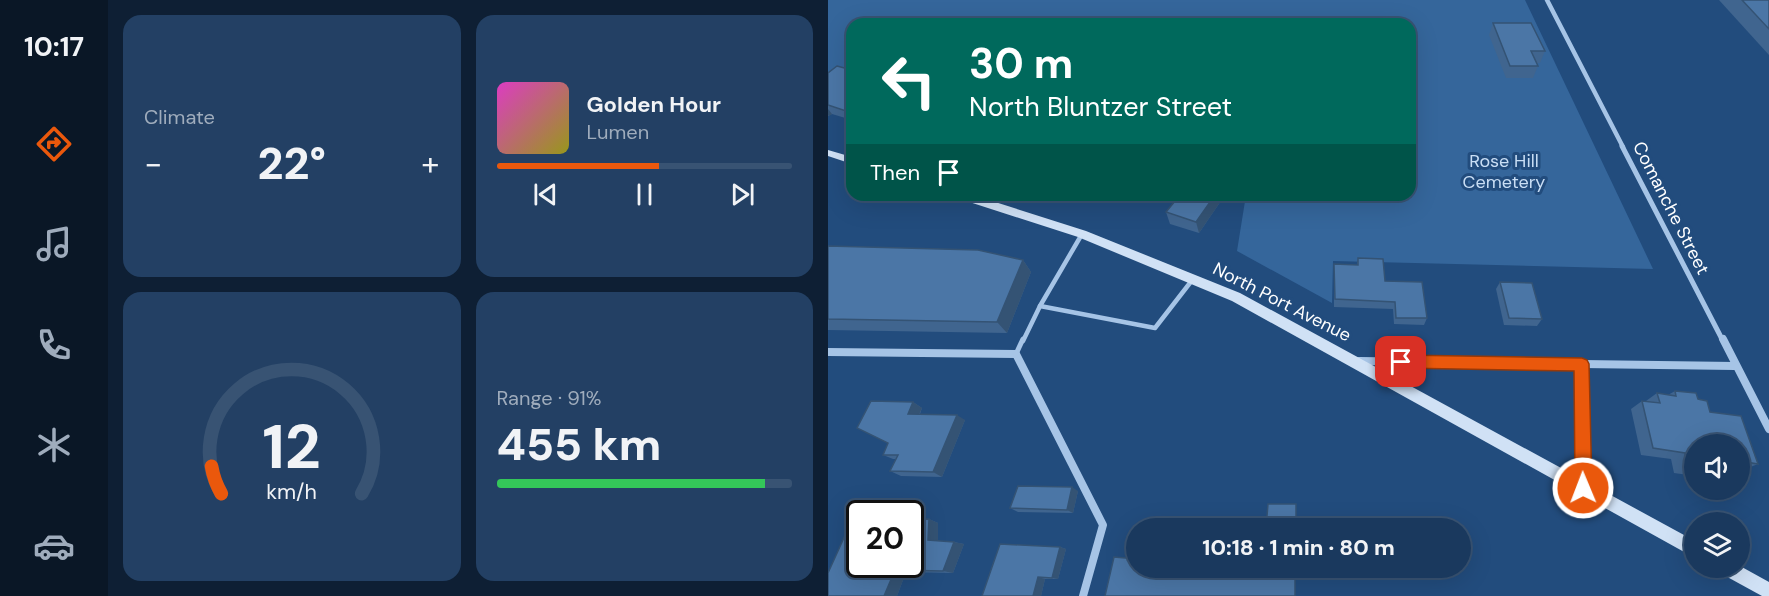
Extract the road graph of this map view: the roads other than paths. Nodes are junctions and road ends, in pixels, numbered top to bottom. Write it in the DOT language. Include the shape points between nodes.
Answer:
graph roads {
  1 [pos="1547,0"];
  2 [pos="828,153"];
  3 [pos="846,159"];
  4 [pos="980,201"];
  5 [pos="1082,234"];
  6 [pos="1193,279"];
  7 [pos="1040,306"];
  8 [pos="828,352"];
  9 [pos="1016,354"];
  10 [pos="1356,361"];
  11 [pos="1582,364"];
  12 [pos="1735,366"];
  13 [pos="1769,429"];
  14 [pos="1583,488"];
  15 [pos="1684,544"];
  16 [pos="1746,578"];
  17 [pos="1769,591"];
  18 [pos="1083,596"];
  1 -- 12 [label="street, Comanche Street"];
  2 -- 3 [label="main road"];
  4 -- 5 [label="main road, North Port Avenue"];
  5 -- 6 [label="main road, North Port Avenue"];
  5 -- 7 [label="lane"];
  6 -- 7 [label="lane" via="1155,328"];
  6 -- 10 [label="main road, North Port Avenue" via="1236,297"];
  7 -- 9 [label="lane"];
  8 -- 9 [label="street"];
  9 -- 18 [label="street" via="1102,525"];
  10 -- 11 [label="street"];
  10 -- 14 [label="main road, North Port Avenue"];
  11 -- 12 [label="street"];
  11 -- 14 [label="lane"];
  12 -- 13 [label="street, Comanche Street"];
  14 -- 15 [label="main road, North Port Avenue"];
  16 -- 17 [label="main road"];
}
